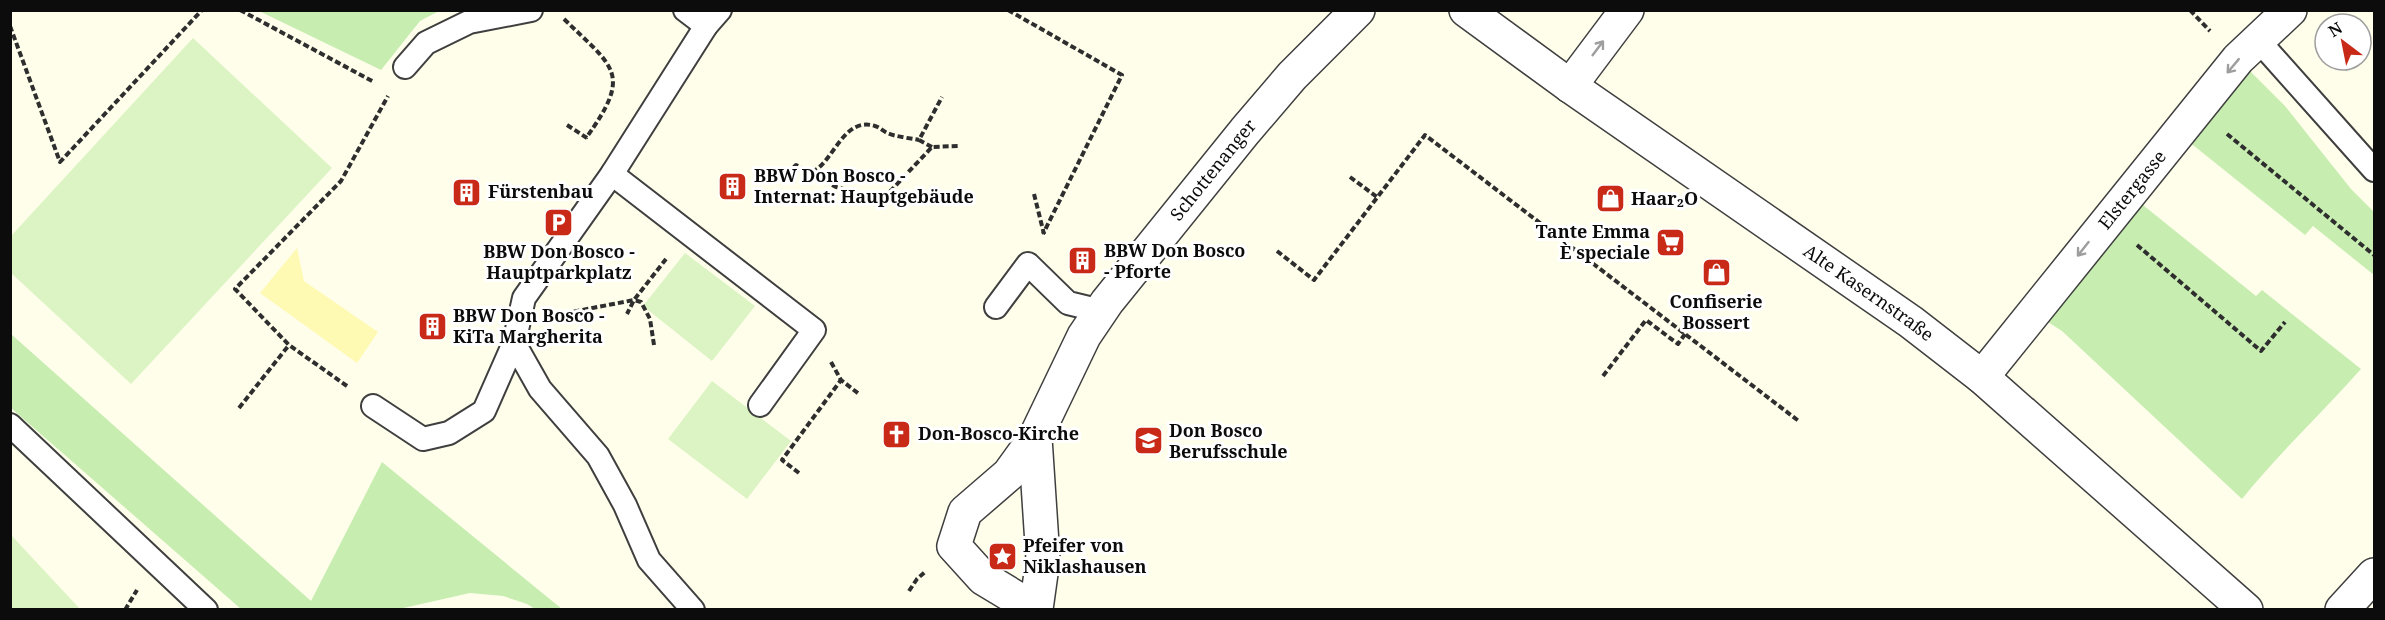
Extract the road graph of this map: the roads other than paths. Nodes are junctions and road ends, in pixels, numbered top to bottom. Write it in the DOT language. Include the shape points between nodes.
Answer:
graph roads {
  1 [pos="531,10"];
  2 [pos="685,10"];
  3 [pos="1358,10"];
  4 [pos="1466,10"];
  5 [pos="1627,10"];
  6 [pos="2290,10"];
  7 [pos="713,18"];
  8 [pos="2258,40"];
  9 [pos="405,67"];
  10 [pos="1570,86"];
  11 [pos="2374,170"];
  12 [pos="612,174"];
  13 [pos="996,307"];
  14 [pos="1101,312"];
  15 [pos="514,343"];
  16 [pos="1982,377"];
  17 [pos="760,405"];
  18 [pos="373,406"];
  19 [pos="10,425"];
  20 [pos="1035,438"];
  21 [pos="2374,575"];
  22 [pos="206,609"];
  23 [pos="693,609"];
  24 [pos="1036,609"];
  25 [pos="2246,609"];
  26 [pos="2342,609"];
  1 -- 9 [label="lane" via="469,22 426,44"];
  2 -- 7 [label="lane"];
  3 -- 14 [label="street, Schottenanger" via="1245,130"];
  4 -- 10 [label="street, Alte Kasernstraße"];
  10 -- 5 [label="street, one-way"];
  6 -- 8 [label="street, Elstergasse"];
  7 -- 12 [label="lane"];
  8 -- 11 [label="lane"];
  8 -- 16 [label="street, Elstergasse, one-way" via="2238,59"];
  10 -- 16 [label="street, Alte Kasernstraße" via="1868,290"];
  12 -- 15 [label="lane" via="524,298"];
  12 -- 17 [label="lane" via="814,330"];
  13 -- 14 [label="lane" via="1028,264 1068,303"];
  14 -- 20 [label="street, Schottenanger" via="1084,336"];
  15 -- 18 [label="lane" via="484,411 449,433 423,439"];
  15 -- 23 [label="lane" via="540,389 598,456 626,505 648,560"];
  16 -- 25 [label="street, Alte Kasernstraße"];
  19 -- 22 [label="lane"];
  20 -- 24 [label="street, Schottenanger" via="1042,559"];
  20 -- 24 [label="street, Schottenanger" via="1009,474 965,512 954,546 983,578"];
  21 -- 26 [label="street"];
}
